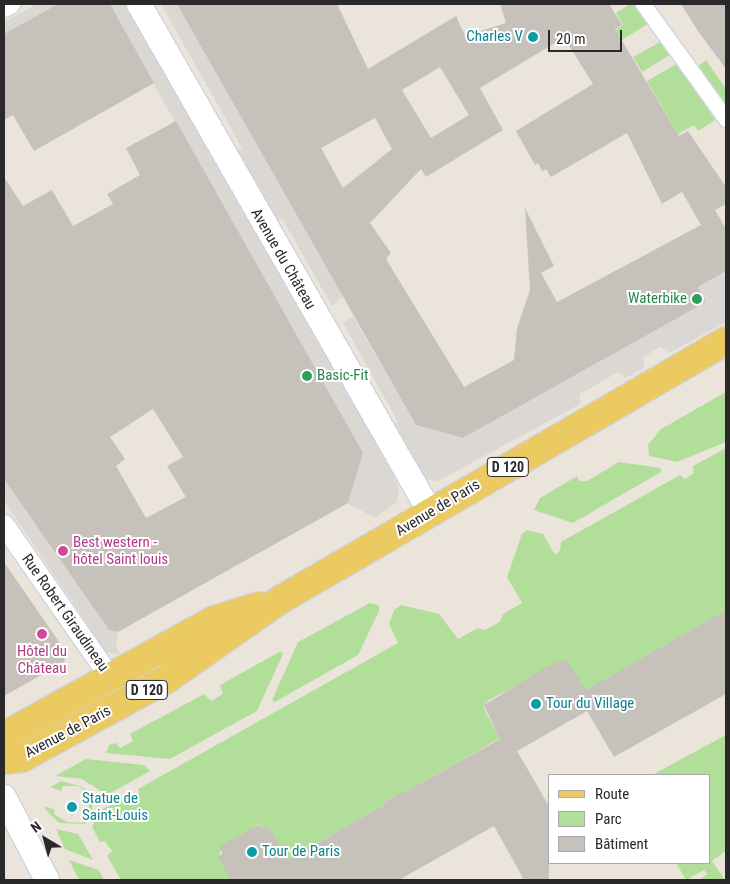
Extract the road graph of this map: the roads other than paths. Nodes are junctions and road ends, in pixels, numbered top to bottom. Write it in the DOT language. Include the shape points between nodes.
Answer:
graph roads {
  1 [pos="10,4"];
  2 [pos="139,4"];
  3 [pos="643,4"];
  4 [pos="4,7"];
  5 [pos="726,119"];
  6 [pos="726,341"];
  7 [pos="430,512"];
  8 [pos="4,525"];
  9 [pos="280,600"];
  10 [pos="110,677"];
  11 [pos="4,739"];
  12 [pos="4,760"];
  13 [pos="4,797"];
  14 [pos="47,880"];
  1 -- 4 [label="street"];
  2 -- 7 [label="street, Avenue du Château"];
  3 -- 5 [label="street"];
  6 -- 7 [label="main road, Avenue de Paris / D 120"];
  7 -- 9 [label="main road, Avenue de Paris / D 120"];
  8 -- 10 [label="street, Rue Robert Giraudineau"];
  9 -- 10 [label="main road, Avenue de Paris / D 120" via="214,620"];
  9 -- 12 [label="main road, Avenue de Paris / D 120" via="167,678 22,758"];
  10 -- 11 [label="main road, Avenue de Paris / D 120" via="8,733"];
  13 -- 14 [label="street"];
}
